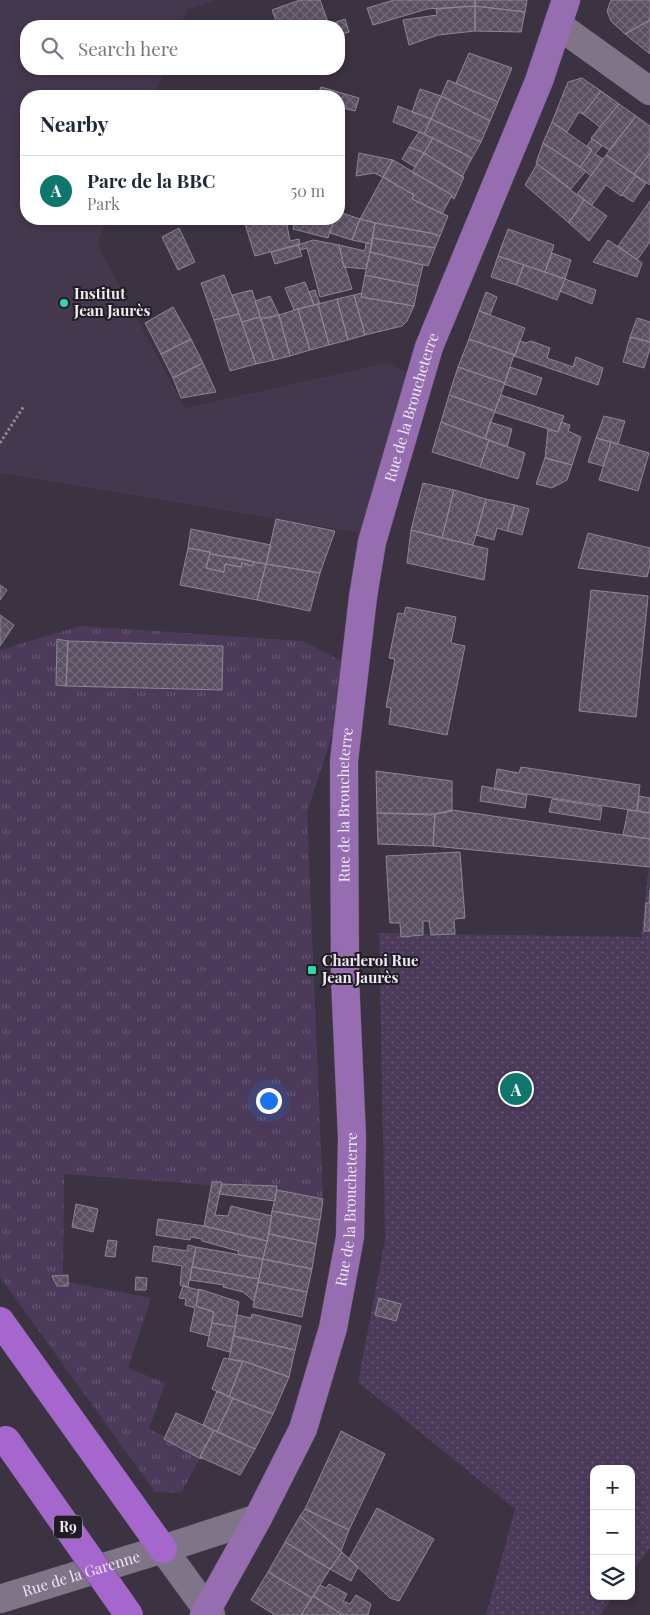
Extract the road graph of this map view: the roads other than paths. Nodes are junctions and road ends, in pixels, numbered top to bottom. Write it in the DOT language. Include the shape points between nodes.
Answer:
graph roads {
  1 [pos="562,13"];
  2 [pos="650,91"];
  3 [pos="0,1321"];
  4 [pos="0,1430"];
  5 [pos="258,1518"];
  6 [pos="163,1549"];
  7 [pos="0,1599"];
  8 [pos="207,1613"];
  9 [pos="129,1615"];
  1 -- 2 [label="street"];
  1 -- 5 [label="main road, Rue de la Broucheterre" via="539,81 429,346 372,542 344,760 345,978 352,1138 350,1238 333,1328 302,1429"];
  3 -- 6 [label="highway"];
  4 -- 9 [label="highway, R9, bridge"];
  5 -- 6 [label="street, Rue de la Garenne"];
  5 -- 8 [label="main road, Rue de la Broucheterre"];
  6 -- 7 [label="street, Rue de la Garenne"];
  6 -- 8 [label="street"];
}
